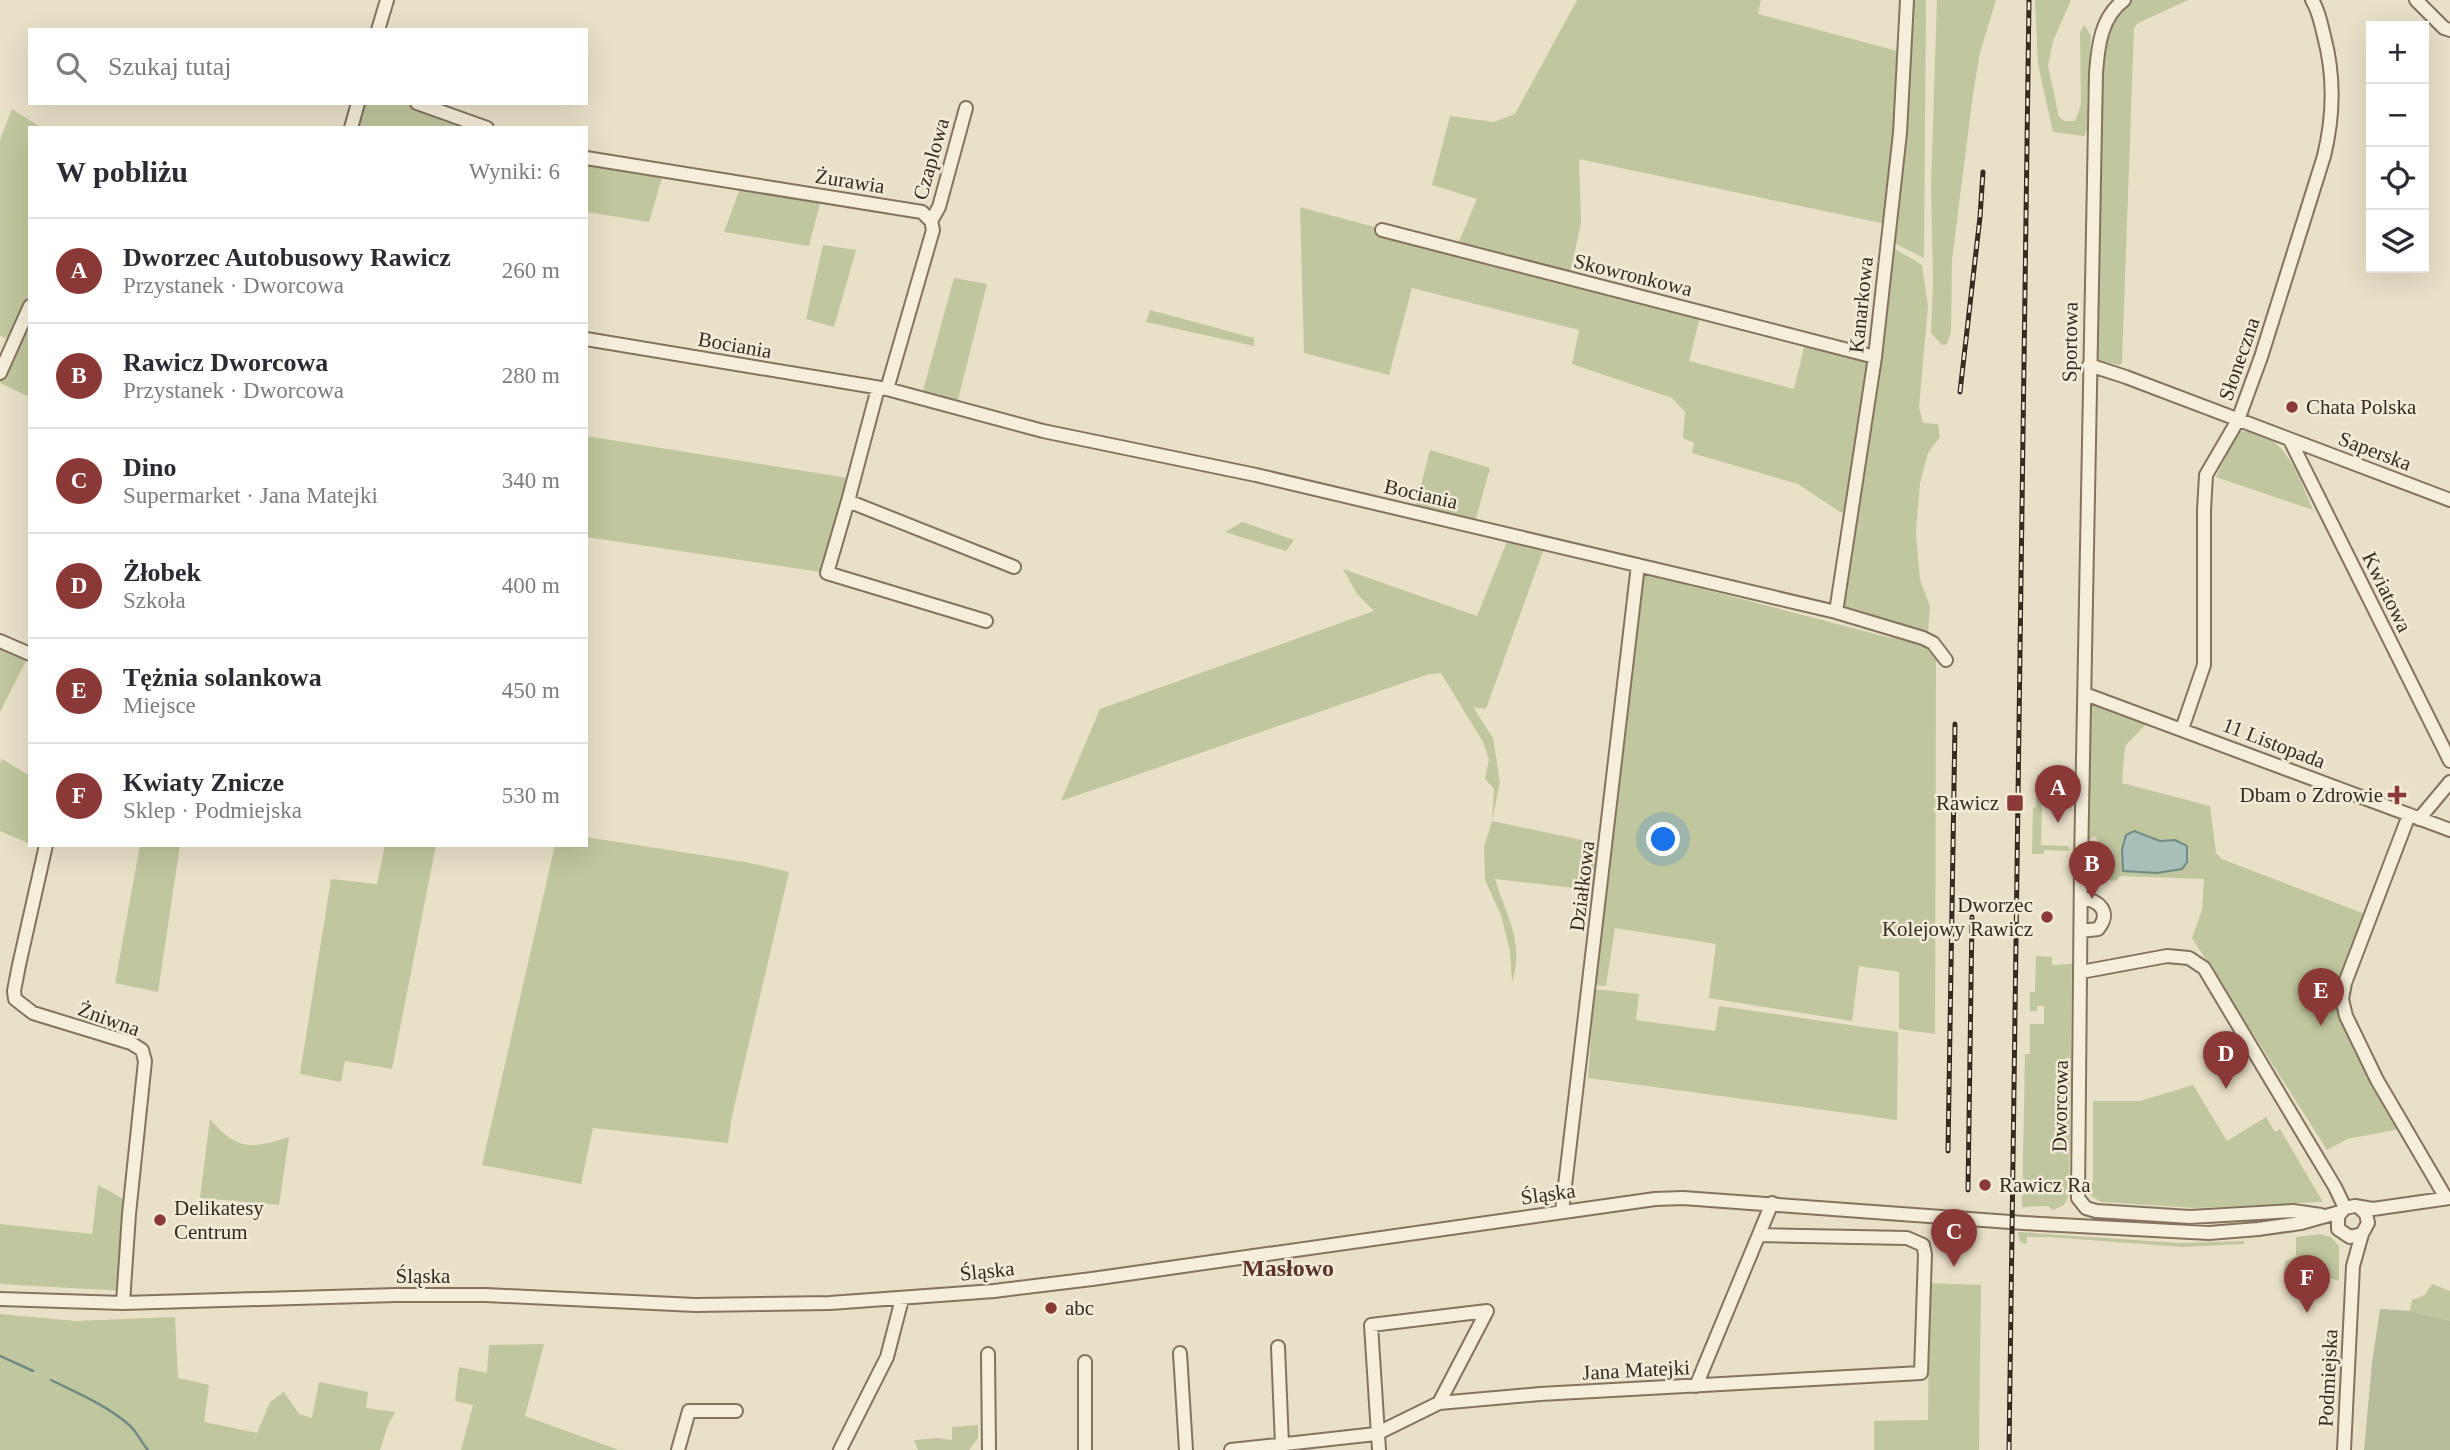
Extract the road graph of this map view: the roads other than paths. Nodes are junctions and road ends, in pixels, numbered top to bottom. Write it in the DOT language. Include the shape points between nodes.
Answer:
graph roads {
  1 [pos="387,0"];
  2 [pos="1907,0"];
  3 [pos="2123,0"];
  4 [pos="2312,0"];
  5 [pos="2416,0"];
  6 [pos="379,28"];
  7 [pos="2450,30"];
  8 [pos="357,105"];
  9 [pos="423,105"];
  10 [pos="966,108"];
  11 [pos="352,126"];
  12 [pos="481,126"];
  13 [pos="588,158"];
  14 [pos="931,220"];
  15 [pos="1381,230"];
  16 [pos="28,310"];
  17 [pos="588,339"];
  18 [pos="1875,357"];
  19 [pos="2089,365"];
  20 [pos="0,373"];
  21 [pos="882,388"];
  22 [pos="2238,420"];
  23 [pos="2290,440"];
  24 [pos="2450,500"];
  25 [pos="848,501"];
  26 [pos="1638,565"];
  27 [pos="1014,566"];
  28 [pos="1836,612"];
  29 [pos="986,621"];
  30 [pos="0,641"];
  31 [pos="28,653"];
  32 [pos="1946,660"];
  33 [pos="2085,694"];
  34 [pos="2182,729"];
  35 [pos="2450,761"];
  36 [pos="2450,782"];
  37 [pos="2414,817"];
  38 [pos="2450,830"];
  39 [pos="46,847"];
  40 [pos="2081,898"];
  41 [pos="2081,931"];
  42 [pos="2081,972"];
  43 [pos="2448,1198"];
  44 [pos="1772,1203"];
  45 [pos="2398,1205"];
  46 [pos="2360,1208"];
  47 [pos="2342,1210"];
  48 [pos="1562,1211"];
  49 [pos="2323,1216"];
  50 [pos="2301,1223"];
  51 [pos="2365,1229"];
  52 [pos="2341,1232"];
  53 [pos="1759,1235"];
  54 [pos="2353,1266"];
  55 [pos="902,1298"];
  56 [pos="0,1299"];
  57 [pos="123,1303"];
  58 [pos="1278,1347"];
  59 [pos="1180,1353"];
  60 [pos="988,1354"];
  61 [pos="1085,1362"];
  62 [pos="1696,1386"];
  63 [pos="1439,1403"];
  64 [pos="736,1411"];
  65 [pos="1376,1434"];
  66 [pos="1282,1445"];
  67 [pos="678,1450"];
  68 [pos="840,1450"];
  69 [pos="989,1450"];
  70 [pos="1085,1450"];
  71 [pos="1186,1450"];
  72 [pos="1231,1450"];
  73 [pos="1379,1450"];
  74 [pos="2344,1450"];
  1 -- 6 [label="street"];
  2 -- 18 [label="street, Kanarkowa" via="1900,133"];
  3 -- 19 [label="street, Sportowa" via="2107,18 2097,55"];
  4 -- 22 [label="street, Słoneczna" via="2332,73 2330,125"];
  5 -- 7 [label="street"];
  8 -- 11 [label="street"];
  9 -- 12 [label="street"];
  10 -- 14 [label="street, Czaplowa" via="939,207"];
  13 -- 14 [label="street, Żurawia" via="922,212"];
  14 -- 21 [label="street" via="933,230"];
  15 -- 18 [label="street, Skowronkowa"];
  16 -- 20 [label="street"];
  17 -- 21 [label="street, Bociania"];
  18 -- 28 [label="street, Kanarkowa"];
  19 -- 22 [label="street, Saperska"];
  19 -- 33 [label="street, Sportowa"];
  21 -- 25 [label="street"];
  21 -- 26 [label="street, Bociania" via="1043,431 1268,478"];
  22 -- 23 [label="street, Saperska"];
  22 -- 34 [label="street, Słoneczna" via="2206,474 2204,665"];
  23 -- 24 [label="street, Saperska"];
  23 -- 35 [label="street, Kwiatowa"];
  25 -- 27 [label="street"];
  25 -- 29 [label="street" via="827,572"];
  26 -- 28 [label="street, Bociania"];
  26 -- 48 [label="street, Działkowa"];
  28 -- 32 [label="street, Bociania" via="1923,638"];
  30 -- 31 [label="street"];
  33 -- 34 [label="street, 11 Listopada"];
  33 -- 40 [label="street, Dworcowa"];
  34 -- 37 [label="street, 11 Listopada"];
  36 -- 37 [label="street"];
  37 -- 38 [label="street, 11 Listopada"];
  37 -- 43 [label="street" via="2342,999 2377,1080"];
  39 -- 57 [label="street, Żniwna" via="15,999 33,1013 131,1043 142,1050 145,1061"];
  40 -- 41 [label="street, Dworcowa"];
  40 -- 41 [label="street" via="2099,903 2104,914 2098,929"];
  41 -- 42 [label="street, Dworcowa"];
  42 -- 47 [label="street" via="2167,956 2189,958 2204,968 2335,1187"];
  42 -- 49 [label="street, Dworcowa" via="2078,1198 2083,1205 2091,1210 2190,1217 2302,1211"];
  43 -- 45 [label="street"];
  44 -- 48 [label="street, Śląska" via="1669,1198"];
  44 -- 50 [label="street, Śląska" via="2209,1233"];
  44 -- 53 [label="street"];
  45 -- 46 [label="street"];
  45 -- 51 [label="street"];
  46 -- 47 [label="street"];
  46 -- 51 [label="street" via="2366,1214"];
  47 -- 49 [label="street"];
  47 -- 52 [label="street" via="2337,1220"];
  48 -- 55 [label="street, Śląska" via="1172,1269"];
  49 -- 50 [label="street"];
  50 -- 52 [label="street" via="2323,1224"];
  51 -- 52 [label="street" via="2356,1237"];
  51 -- 54 [label="street, Podmiejska"];
  52 -- 54 [label="street, Podmiejska"];
  53 -- 62 [label="street"];
  53 -- 62 [label="street, Jana Matejki" via="1907,1238 1923,1245 1921,1373"];
  54 -- 74 [label="street, Podmiejska"];
  55 -- 57 [label="street, Śląska" via="695,1305 409,1295"];
  55 -- 68 [label="street" via="887,1357"];
  56 -- 57 [label="street, Śląska"];
  58 -- 66 [label="street"];
  59 -- 71 [label="street"];
  60 -- 69 [label="street"];
  61 -- 70 [label="street"];
  62 -- 63 [label="street, Jana Matejki"];
  63 -- 65 [label="street, Jana Matejki"];
  63 -- 65 [label="street" via="1487,1311 1371,1325"];
  64 -- 67 [label="street" via="690,1411"];
  65 -- 66 [label="street, Jana Matejki"];
  65 -- 73 [label="street"];
  66 -- 72 [label="street, Jana Matejki"];
}
